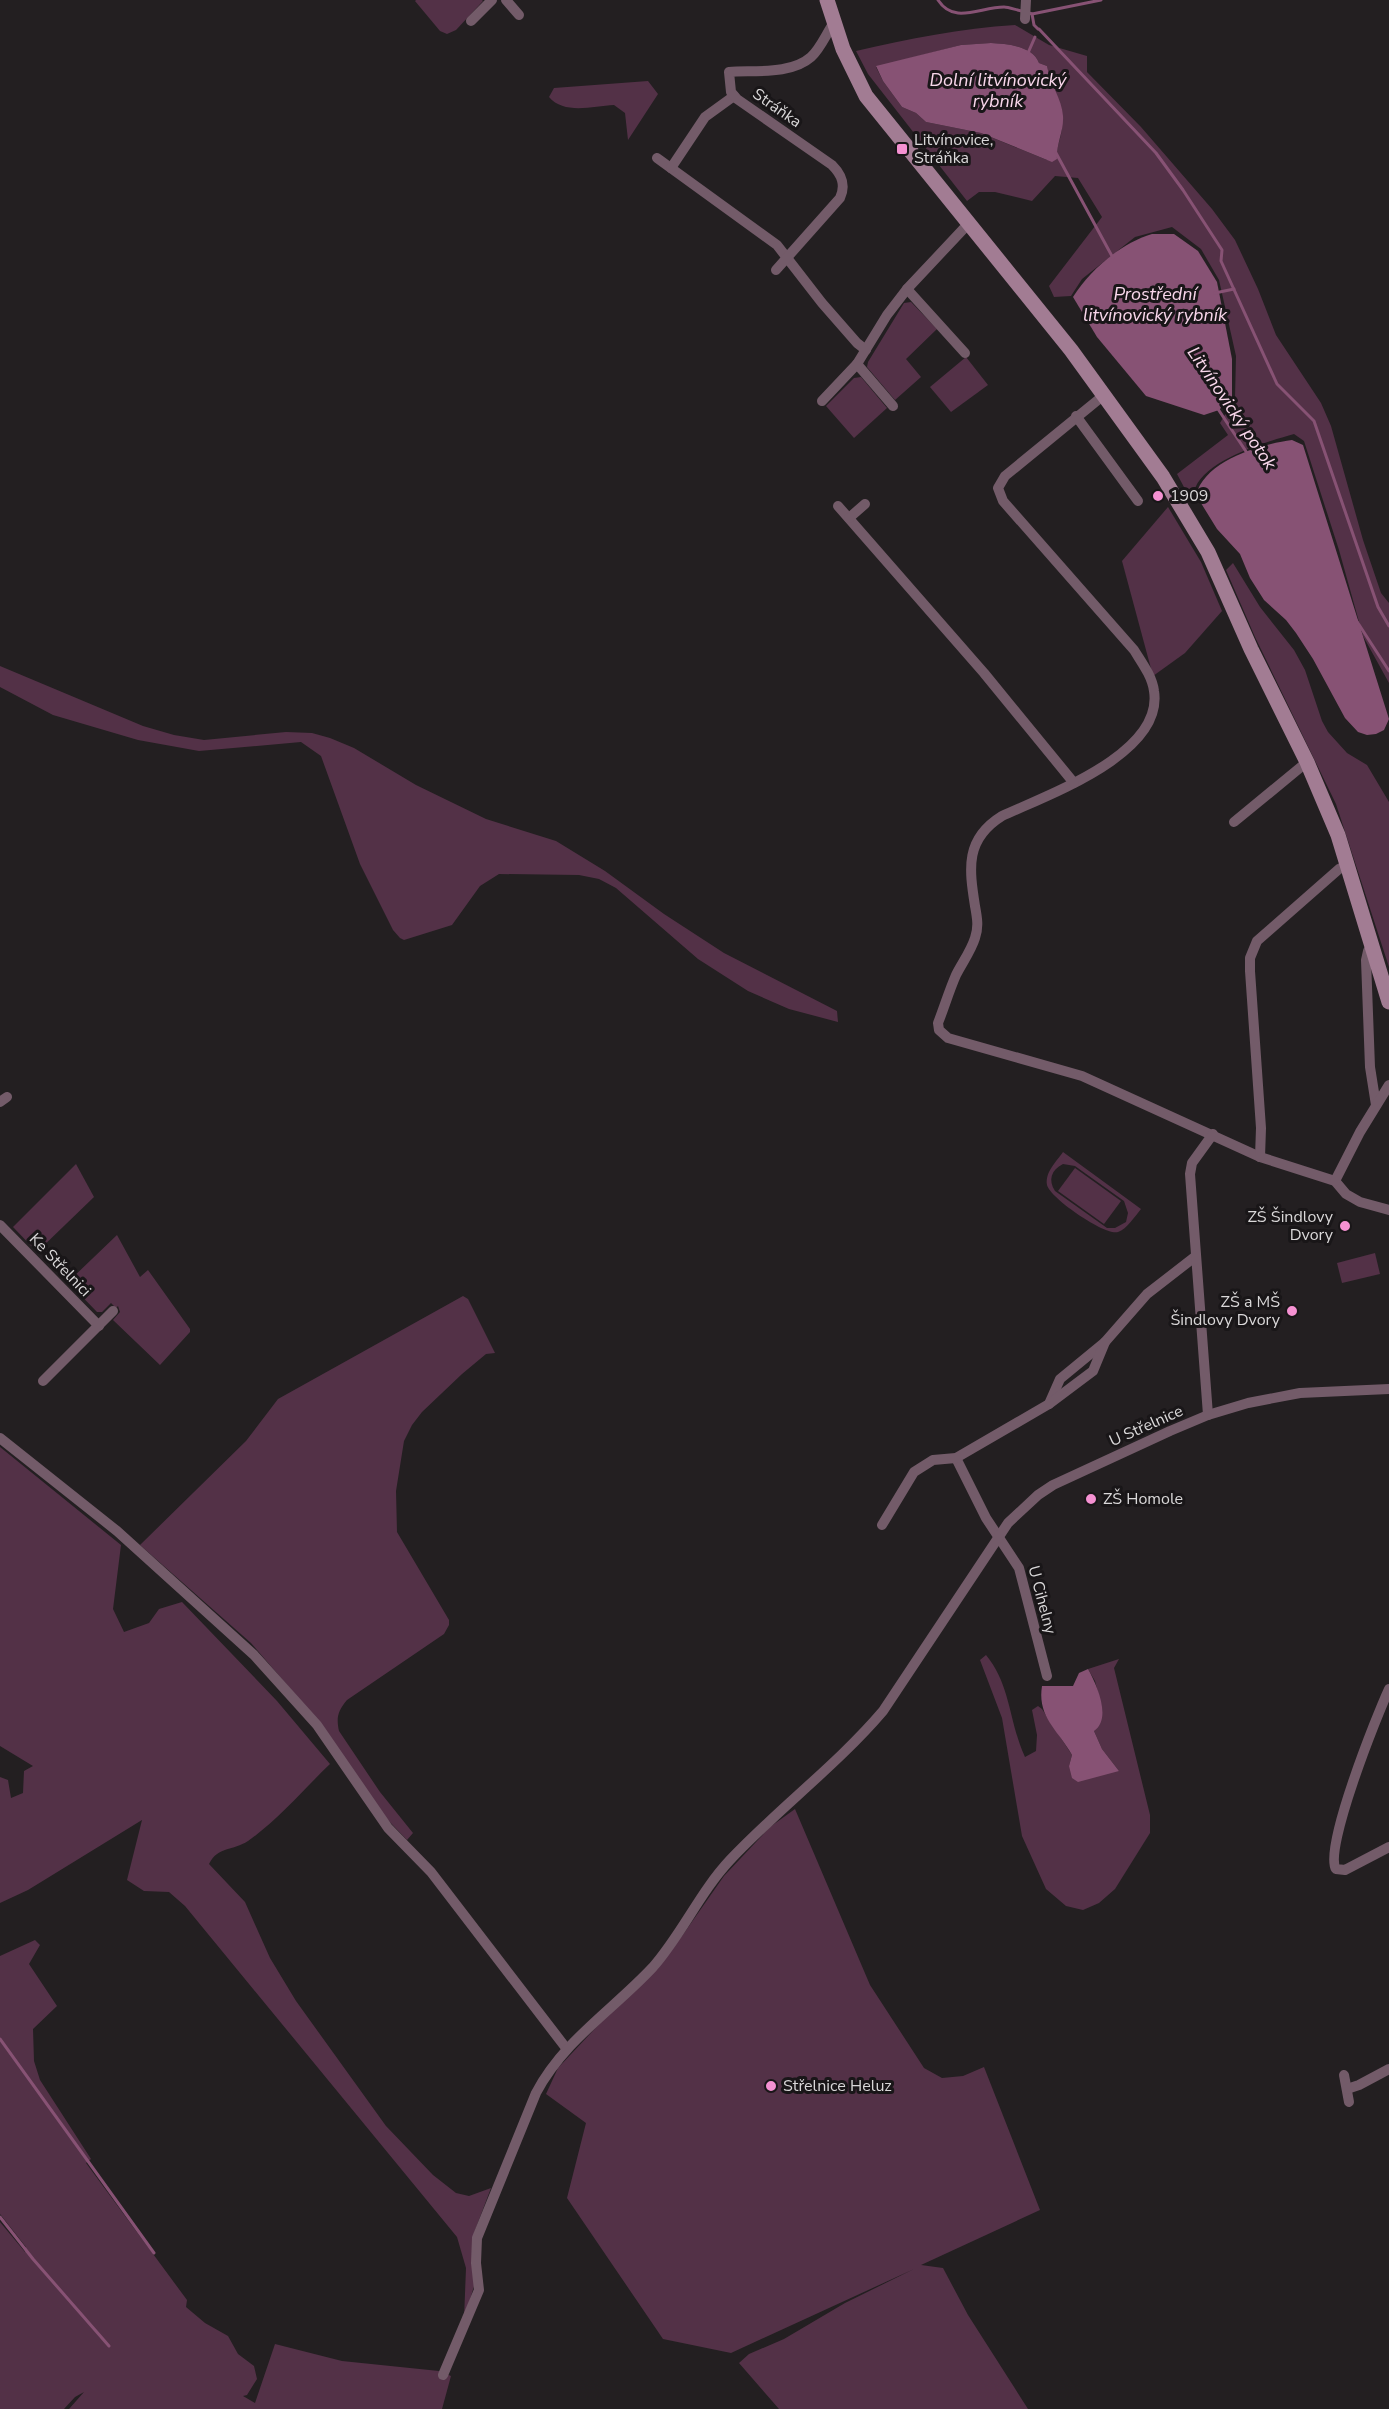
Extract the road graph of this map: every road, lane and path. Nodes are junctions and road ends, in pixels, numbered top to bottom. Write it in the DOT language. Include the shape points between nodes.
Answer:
graph roads {
  1 [pos="492,0"];
  2 [pos="506,0"];
  3 [pos="827,0"];
  4 [pos="1026,0"];
  5 [pos="519,15"];
  6 [pos="1025,19"];
  7 [pos="471,21"];
  8 [pos="835,21"];
  9 [pos="734,96"];
  10 [pos="657,158"];
  11 [pos="671,168"];
  12 [pos="969,223"];
  13 [pos="787,257"];
  14 [pos="776,270"];
  15 [pos="907,289"];
  16 [pos="866,350"];
  17 [pos="965,353"];
  18 [pos="857,364"];
  19 [pos="1104,395"];
  20 [pos="822,401"];
  21 [pos="893,406"];
  22 [pos="1076,416"];
  23 [pos="1138,501"];
  24 [pos="865,504"];
  25 [pos="838,506"];
  26 [pos="849,518"];
  27 [pos="1307,762"];
  28 [pos="1074,783"];
  29 [pos="1234,822"];
  30 [pos="1347,866"];
  31 [pos="1372,945"];
  32 [pos="1389,1002"];
  33 [pos="1389,1085"];
  34 [pos="1376,1105"];
  35 [pos="1213,1134"];
  36 [pos="1260,1157"];
  37 [pos="1335,1181"];
  38 [pos="1389,1210"];
  39 [pos="0,1225"];
  40 [pos="1196,1256"];
  41 [pos="112,1311"];
  42 [pos="99,1326"];
  43 [pos="43,1381"];
  44 [pos="1389,1389"];
  45 [pos="1208,1415"];
  46 [pos="0,1438"];
  47 [pos="956,1458"];
  48 [pos="882,1525"];
  49 [pos="998,1537"];
  50 [pos="1047,1676"];
  51 [pos="1389,1689"];
  52 [pos="1389,1848"];
  53 [pos="566,2048"];
  54 [pos="1389,2069"];
  55 [pos="1344,2075"];
  56 [pos="1347,2088"];
  57 [pos="1349,2102"];
  58 [pos="443,2375"];
  1 -- 7 [label="street"];
  2 -- 5 [label="street"];
  3 -- 8 [label="street"];
  4 -- 6 [label="street"];
  8 -- 9 [label="street, Stráňka" via="811,57 798,64 782,69 729,72"];
  8 -- 12 [label="street" via="852,70 866,96"];
  9 -- 11 [label="street" via="705,117"];
  9 -- 13 [label="street, Stráňka" via="832,165 842,179 840,198"];
  10 -- 11 [label="street"];
  11 -- 13 [label="street" via="771,239"];
  12 -- 15 [label="street"];
  12 -- 19 [label="street"];
  13 -- 14 [label="street, Stráňka"];
  13 -- 16 [label="street" via="822,303"];
  15 -- 16 [label="street"];
  15 -- 17 [label="street"];
  16 -- 18 [label="street"];
  18 -- 20 [label="street"];
  18 -- 21 [label="street"];
  19 -- 22 [label="street"];
  19 -- 27 [label="street" via="1169,487 1208,552"];
  22 -- 23 [label="street"];
  22 -- 28 [label="street" via="1005,476 999,488 1003,501 1146,667 1154,691 1154,709 1138,738"];
  24 -- 26 [label="street"];
  25 -- 26 [label="street"];
  26 -- 28 [label="street"];
  27 -- 29 [label="street"];
  27 -- 30 [label="street"];
  28 -- 35 [label="street" via="991,822 972,851 978,924 938,1023 939,1030 948,1038 1082,1076"];
  30 -- 31 [label="street"];
  30 -- 36 [label="street" via="1264,933 1252,949"];
  31 -- 32 [label="street"];
  31 -- 34 [label="street" via="1366,960 1370,1067"];
  33 -- 34 [label="street"];
  34 -- 37 [label="street"];
  35 -- 36 [label="street"];
  35 -- 40 [label="street, U Střelnice" via="1192,1163 1190,1174"];
  36 -- 37 [label="street"];
  37 -- 38 [label="street" via="1360,1202"];
  39 -- 42 [label="street, Ke Střelnici"];
  40 -- 45 [label="street, U Střelnice"];
  40 -- 47 [label="street" via="1147,1294 1105,1342 1060,1379 1049,1404"];
  41 -- 42 [label="street"];
  42 -- 43 [label="street"];
  44 -- 45 [label="street" via="1281,1395"];
  45 -- 49 [label="street, U Střelnice" via="1053,1485 1021,1510"];
  46 -- 53 [label="street" via="117,1531 254,1655 316,1725 388,1828 430,1872"];
  47 -- 48 [label="street" via="933,1460 914,1472"];
  47 -- 49 [label="street"];
  49 -- 50 [label="street, U Cihelny" via="1019,1568"];
  49 -- 53 [label="street, U Střelnice" via="883,1711 728,1862 654,1966"];
  51 -- 52 [label="street" via="1347,1800 1333,1864 1336,1869 1345,1870"];
  53 -- 58 [label="street, U Střelnice" via="536,2093 477,2238 479,2290"];
  54 -- 56 [label="street"];
  55 -- 56 [label="street"];
  56 -- 57 [label="street"];
}
